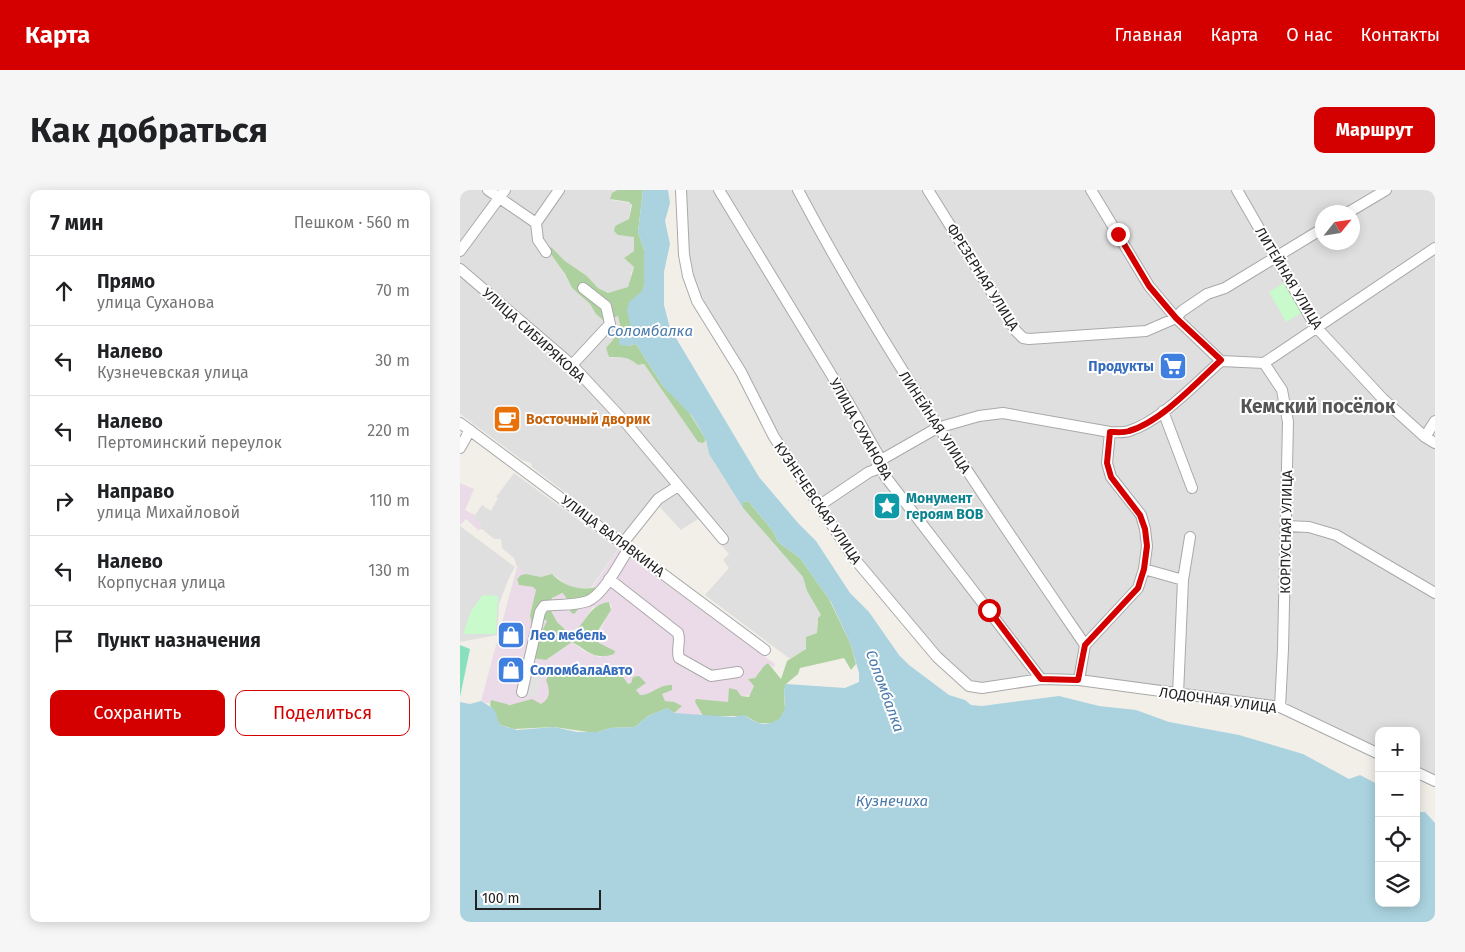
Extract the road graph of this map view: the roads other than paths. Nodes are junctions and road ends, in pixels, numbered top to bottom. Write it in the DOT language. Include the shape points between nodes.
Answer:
graph roads {
  1 [pos="488,190"];
  2 [pos="505,190"];
  3 [pos="559,190"];
  4 [pos="681,190"];
  5 [pos="718,190"];
  6 [pos="798,190"];
  7 [pos="928,190"];
  8 [pos="1091,190"];
  9 [pos="1237,190"];
  10 [pos="1386,190"];
  11 [pos="498,199"];
  12 [pos="1360,205"];
  13 [pos="536,223"];
  14 [pos="1315,233"];
  15 [pos="1435,248"];
  16 [pos="460,251"];
  17 [pos="546,252"];
  18 [pos="1275,258"];
  19 [pos="460,269"];
  20 [pos="582,288"];
  21 [pos="1176,318"];
  22 [pos="1316,327"];
  23 [pos="1221,360"];
  24 [pos="1264,363"];
  25 [pos="572,365"];
  26 [pos="1163,411"];
  27 [pos="1435,421"];
  28 [pos="460,423"];
  29 [pos="937,428"];
  30 [pos="470,430"];
  31 [pos="1110,432"];
  32 [pos="1425,437"];
  33 [pos="1435,443"];
  34 [pos="460,448"];
  35 [pos="881,460"];
  36 [pos="678,486"];
  37 [pos="1192,488"];
  38 [pos="820,505"];
  39 [pos="1286,526"];
  40 [pos="1190,537"];
  41 [pos="723,539"];
  42 [pos="626,545"];
  43 [pos="1144,569"];
  44 [pos="609,579"];
  45 [pos="1183,580"];
  46 [pos="1435,593"];
  47 [pos="1085,645"];
  48 [pos="765,650"];
  49 [pos="738,672"];
  50 [pos="1041,679"];
  51 [pos="1078,680"];
  52 [pos="522,692"];
  53 [pos="1178,694"];
  54 [pos="1280,707"];
  55 [pos="1375,752"];
  56 [pos="1420,774"];
  57 [pos="1435,781"];
  1 -- 11 [label="street"];
  2 -- 11 [label="street"];
  3 -- 13 [label="street"];
  4 -- 38 [label="street, КУЗНЕЧЕВСКАЯ УЛИЦА" via="684,255 697,301 741,372 774,437"];
  5 -- 35 [label="street, УЛИЦА СУХАНОВА"];
  6 -- 29 [label="street, ЛИНЕЙНАЯ УЛИЦА"];
  7 -- 21 [label="street, ФРЕЗЕРНАЯ УЛИЦА" via="1023,338 1146,331"];
  8 -- 21 [label="street" via="1149,286"];
  9 -- 18 [label="street, ЛИТЕЙНАЯ УЛИЦА"];
  10 -- 12 [label="street"];
  11 -- 13 [label="street"];
  11 -- 16 [label="street"];
  13 -- 17 [label="street" via="538,240"];
  14 -- 18 [label="street, ФРЕЗЕРНАЯ УЛИЦА"];
  15 -- 22 [label="street"];
  18 -- 21 [label="street, ФРЕЗЕРНАЯ УЛИЦА" via="1225,288 1207,294"];
  18 -- 22 [label="street, ЛИТЕЙНАЯ УЛИЦА"];
  19 -- 25 [label="street, УЛИЦА СИБИРЯКОВА"];
  20 -- 25 [label="street" via="606,306 610,324"];
  21 -- 23 [label="street"];
  22 -- 24 [label="street"];
  22 -- 32 [label="street, ЛИТЕЙНАЯ УЛИЦА" via="1383,399"];
  23 -- 24 [label="street"];
  23 -- 26 [label="street"];
  24 -- 39 [label="street, КОРПУСНАЯ УЛИЦА" via="1282,390 1288,422"];
  25 -- 36 [label="street, УЛИЦА СИБИРЯКОВА"];
  26 -- 31 [label="street" via="1126,432"];
  26 -- 37 [label="street"];
  27 -- 32 [label="street"];
  28 -- 30 [label="street, УЛИЦА ВАЛЯВКИНА"];
  29 -- 31 [label="street" via="1003,413"];
  29 -- 35 [label="street"];
  29 -- 47 [label="street, ЛИНЕЙНАЯ УЛИЦА"];
  30 -- 34 [label="street"];
  30 -- 42 [label="street, УЛИЦА ВАЛЯВКИНА"];
  31 -- 43 [label="street" via="1107,463 1111,477 1140,515 1145,529"];
  32 -- 33 [label="street, ЛИТЕЙНАЯ УЛИЦА"];
  35 -- 38 [label="street" via="875,470"];
  35 -- 50 [label="street, УЛИЦА СУХАНОВА" via="886,476 912,513"];
  36 -- 41 [label="street, УЛИЦА СИБИРЯКОВА"];
  36 -- 42 [label="street" via="658,499"];
  38 -- 50 [label="street, КУЗНЕЧЕВСКАЯ УЛИЦА" via="853,557 937,657 969,686 982,688"];
  39 -- 46 [label="street" via="1309,527 1336,535"];
  39 -- 54 [label="street, КОРПУСНАЯ УЛИЦА"];
  40 -- 45 [label="street"];
  42 -- 44 [label="street"];
  42 -- 48 [label="street, УЛИЦА ВАЛЯВКИНА"];
  43 -- 45 [label="street"];
  43 -- 47 [label="street" via="1138,588"];
  44 -- 49 [label="street" via="678,632 680,638 676,650 679,658 712,676"];
  44 -- 52 [label="street" via="589,600 544,606"];
  45 -- 53 [label="street"];
  47 -- 51 [label="street"];
  50 -- 51 [label="street, КУЗНЕЧЕВСКАЯ УЛИЦА"];
  51 -- 53 [label="street, ЛОДОЧНАЯ УЛИЦА"];
  53 -- 54 [label="street, ЛОДОЧНАЯ УЛИЦА"];
  54 -- 55 [label="street, ЛОДОЧНАЯ УЛИЦА"];
  56 -- 57 [label="street"];
}
